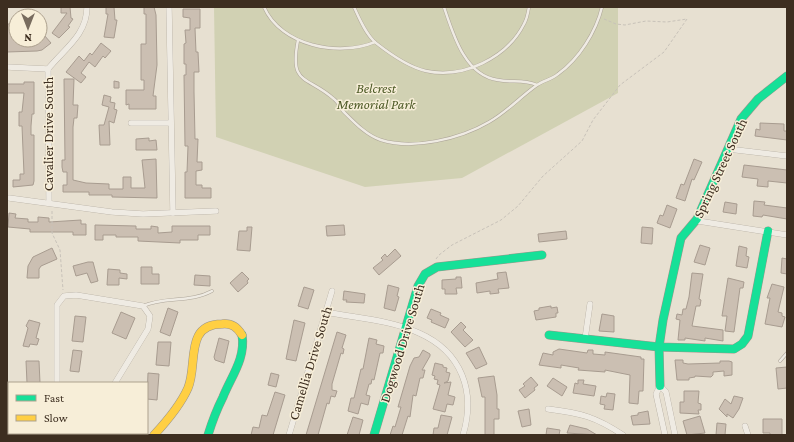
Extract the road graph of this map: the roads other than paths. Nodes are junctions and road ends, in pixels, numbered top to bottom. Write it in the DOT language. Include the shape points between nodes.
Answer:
graph roads {
  1 [pos="87,7"];
  2 [pos="169,7"];
  3 [pos="264,7"];
  4 [pos="354,7"];
  5 [pos="444,7"];
  6 [pos="529,7"];
  7 [pos="602,7"];
  8 [pos="298,40"];
  9 [pos="375,42"];
  10 [pos="7,67"];
  11 [pos="473,68"];
  12 [pos="48,69"];
  13 [pos="787,76"];
  14 [pos="537,85"];
  15 [pos="131,123"];
  16 [pos="170,123"];
  17 [pos="728,149"];
  18 [pos="787,156"];
  19 [pos="9,198"];
  20 [pos="50,203"];
  21 [pos="216,211"];
  22 [pos="173,213"];
  23 [pos="698,221"];
  24 [pos="768,231"];
  25 [pos="787,235"];
  26 [pos="542,255"];
  27 [pos="212,291"];
  28 [pos="332,291"];
  29 [pos="590,304"];
  30 [pos="142,306"];
  31 [pos="326,312"];
  32 [pos="406,328"];
  33 [pos="549,335"];
  34 [pos="585,339"];
  35 [pos="659,347"];
  36 [pos="787,353"];
  37 [pos="780,361"];
  38 [pos="57,382"];
  39 [pos="117,382"];
  40 [pos="660,386"];
  41 [pos="548,409"];
  42 [pos="745,426"];
  43 [pos="154,435"];
  44 [pos="208,435"];
  45 [pos="289,435"];
  46 [pos="374,435"];
  47 [pos="463,435"];
  48 [pos="623,435"];
  49 [pos="665,435"];
  50 [pos="675,435"];
  51 [pos="748,435"];
  1 -- 12 [label="street, Cavalier Drive South" via="86,22 78,36"];
  2 -- 16 [label="street"];
  3 -- 8 [label="lane" via="280,29"];
  4 -- 9 [label="lane"];
  5 -- 11 [label="lane" via="462,50"];
  6 -- 11 [label="lane" via="524,24 515,38 499,53"];
  7 -- 14 [label="lane" via="600,17 583,48 558,74"];
  8 -- 9 [label="lane" via="332,48 364,47"];
  8 -- 14 [label="lane" via="294,60 304,81 335,100 362,130 380,140 401,144 432,142 470,131 489,122"];
  9 -- 11 [label="lane" via="411,66 427,71 450,72"];
  10 -- 12 [label="street"];
  11 -- 14 [label="lane" via="490,79 528,81"];
  12 -- 20 [label="street, Cavalier Drive South"];
  13 -- 17 [label="street, Spring Street South" via="758,98 746,111"];
  15 -- 16 [label="street"];
  16 -- 22 [label="street"];
  17 -- 18 [label="street"];
  17 -- 23 [label="street, Spring Street South"];
  19 -- 20 [label="street"];
  20 -- 22 [label="street" via="112,212"];
  21 -- 22 [label="street"];
  23 -- 24 [label="street"];
  23 -- 35 [label="street, Spring Street South" via="688,228 681,238"];
  24 -- 25 [label="street"];
  24 -- 35 [label="street" via="752,321 748,336 742,344 734,349"];
  26 -- 32 [label="street, Dogwood Drive South" via="437,267 430,270 418,286"];
  27 -- 30 [label="lane"];
  28 -- 31 [label="street, Camellia Drive South"];
  29 -- 34 [label="street"];
  30 -- 38 [label="street" via="76,295 64,296 57,305"];
  30 -- 39 [label="street" via="150,316 148,328"];
  31 -- 32 [label="street"];
  31 -- 45 [label="street, Camellia Drive South"];
  32 -- 46 [label="street, Dogwood Drive South"];
  32 -- 47 [label="street" via="432,339 452,356 458,365 464,377 469,405"];
  33 -- 34 [label="street"];
  34 -- 35 [label="street"];
  35 -- 40 [label="street, Spring Street South"];
  36 -- 37 [label="lane"];
  40 -- 49 [label="street" via="656,394"];
  40 -- 50 [label="street" via="666,392"];
  41 -- 48 [label="street" via="585,415 603,422"];
  42 -- 51 [label="street"];
  43 -- 44 [label="street" via="188,387 194,347 200,333 204,328 215,324 232,325 240,330 243,352"];
}
